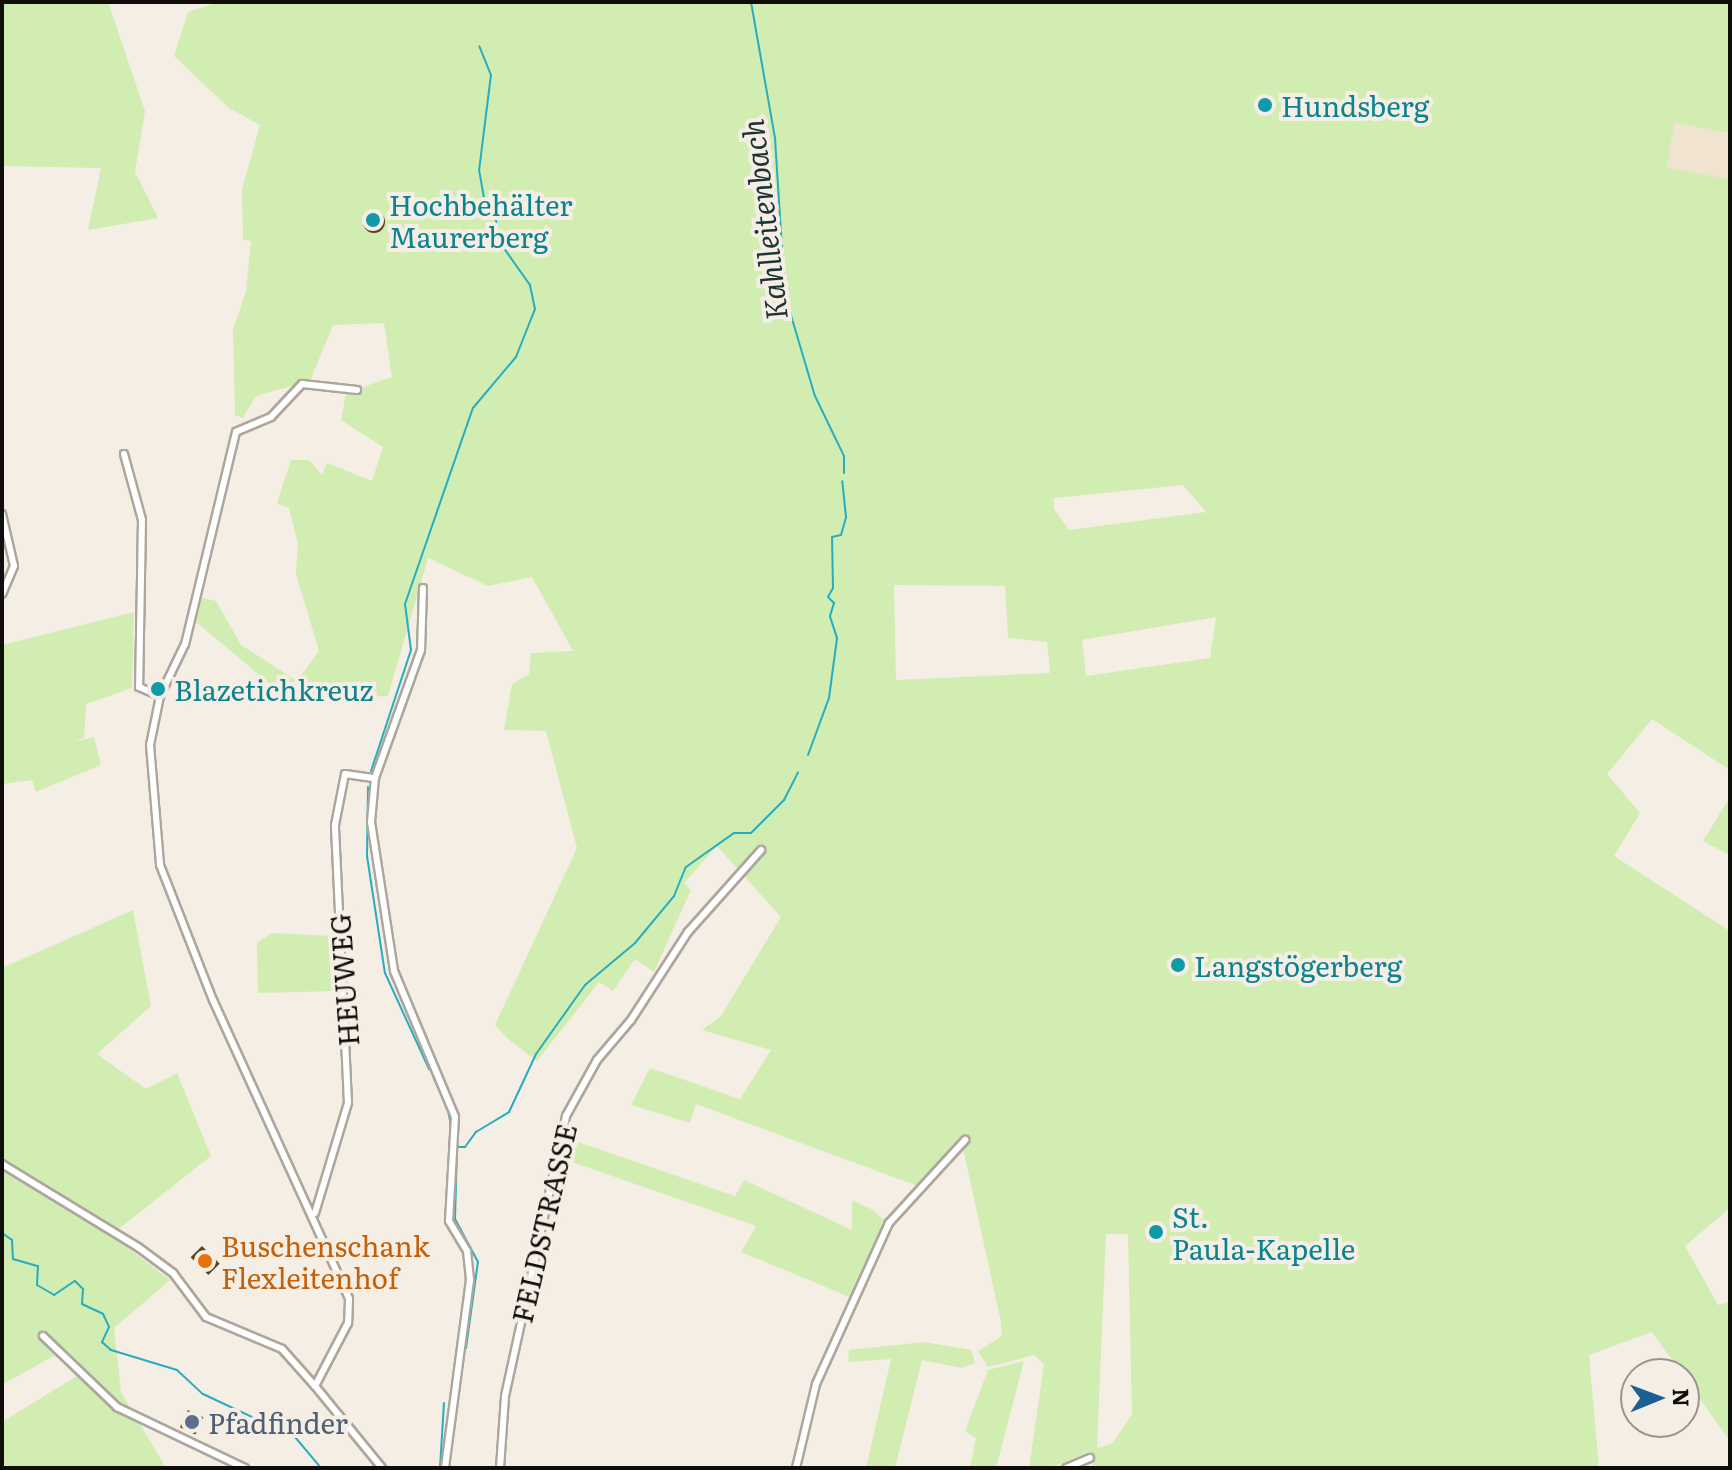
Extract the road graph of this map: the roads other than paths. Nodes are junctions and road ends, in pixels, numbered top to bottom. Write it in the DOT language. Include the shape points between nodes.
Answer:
graph roads {
  1 [pos="357,390"];
  2 [pos="124,454"];
  3 [pos="2,514"];
  4 [pos="423,588"];
  5 [pos="2,594"];
  6 [pos="160,696"];
  7 [pos="375,778"];
  8 [pos="761,850"];
  9 [pos="965,1140"];
  10 [pos="2,1164"];
  11 [pos="315,1213"];
  12 [pos="43,1336"];
  13 [pos="315,1386"];
  14 [pos="1090,1458"];
  15 [pos="245,1468"];
  16 [pos="382,1468"];
  17 [pos="445,1468"];
  18 [pos="500,1468"];
  19 [pos="796,1468"];
  20 [pos="1066,1468"];
  1 -- 6 [label="street" via="302,384 271,417 236,432 185,644"];
  2 -- 6 [label="street" via="142,520 139,687"];
  3 -- 5 [label="street" via="14,566"];
  4 -- 7 [label="street" via="421,650"];
  6 -- 11 [label="street" via="150,745 160,865 213,1000"];
  7 -- 11 [label="street, HEUWEG" via="345,774 335,825 348,1103"];
  7 -- 17 [label="street" via="371,840 388,948 455,1117 449,1221 470,1262"];
  8 -- 18 [label="street, FELDSTRASSE" via="688,932 597,1060 566,1116 505,1396"];
  9 -- 19 [label="street" via="889,1223 816,1384"];
  10 -- 13 [label="street" via="173,1273 206,1317 282,1349"];
  11 -- 13 [label="street" via="349,1299 348,1323"];
  12 -- 15 [label="street" via="117,1407"];
  13 -- 16 [label="street"];
  14 -- 20 [label="street"];
}
